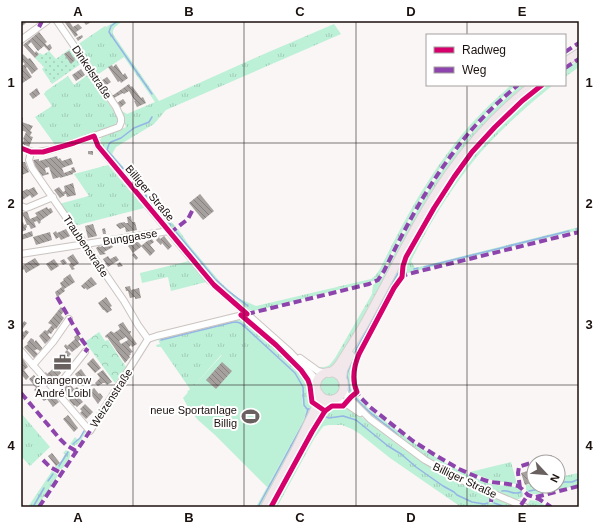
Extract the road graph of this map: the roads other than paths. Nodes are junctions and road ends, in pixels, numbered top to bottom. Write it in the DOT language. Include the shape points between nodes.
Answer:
graph roads {
  1 [pos="47,21"];
  2 [pos="57,21"];
  3 [pos="21,40"];
  4 [pos="579,53"];
  5 [pos="566,61"];
  6 [pos="532,86"];
  7 [pos="94,136"];
  8 [pos="21,148"];
  9 [pos="31,152"];
  10 [pos="53,197"];
  11 [pos="21,206"];
  12 [pos="169,231"];
  13 [pos="84,244"];
  14 [pos="21,254"];
  15 [pos="247,314"];
  16 [pos="69,319"];
  17 [pos="361,329"];
  18 [pos="148,339"];
  19 [pos="21,351"];
  20 [pos="290,352"];
  21 [pos="82,354"];
  22 [pos="33,365"];
  23 [pos="328,373"];
  24 [pos="342,379"];
  25 [pos="317,385"];
  26 [pos="344,389"];
  27 [pos="55,390"];
  28 [pos="319,394"];
  29 [pos="332,400"];
  30 [pos="370,419"];
  31 [pos="296,449"];
  32 [pos="264,507"];
  33 [pos="525,507"];
  1 -- 3 [label="street"];
  2 -- 7 [label="street, Dinkelstraße" via="121,118 118,127"];
  4 -- 5 [label="main road"];
  6 -- 17 [label="main road" via="493,121 449,174 421,219"];
  7 -- 9 [label="street" via="50,150"];
  7 -- 12 [label="street, Billiger Straße" via="98,146"];
  8 -- 9 [label="street"];
  9 -- 10 [label="street, Traubenstraße" via="30,166"];
  10 -- 11 [label="street" via="29,208"];
  10 -- 13 [label="street, Traubenstraße"];
  12 -- 13 [label="street, Bunggasse"];
  12 -- 15 [label="street, Billiger Straße" via="209,280"];
  13 -- 14 [label="street, Bunggasse"];
  13 -- 18 [label="street, Traubenstraße"];
  15 -- 18 [label="street"];
  15 -- 20 [label="street, Billiger Straße"];
  16 -- 22 [label="street"];
  17 -- 23 [label="main road" via="338,366"];
  17 -- 24 [label="main road" via="344,367"];
  18 -- 27 [label="street, Weizenstraße" via="90,431"];
  19 -- 22 [label="street, Weizenstraße"];
  20 -- 23 [label="street, Billiger Straße" via="318,371"];
  20 -- 25 [label="street, Billiger Straße" via="313,376"];
  21 -- 27 [label="street"];
  22 -- 27 [label="street, Weizenstraße"];
  23 -- 24 [label="main road" via="338,375"];
  23 -- 25 [label="main road" via="320,378"];
  24 -- 26 [label="main road"];
  25 -- 28 [label="main road"];
  26 -- 29 [label="main road" via="340,396"];
  26 -- 30 [label="street, Billiger Straße" via="347,396"];
  28 -- 29 [label="main road" via="324,399"];
  28 -- 31 [label="main road"];
  29 -- 30 [label="street, Billiger Straße" via="342,402"];
  29 -- 31 [label="main road" via="320,410"];
  30 -- 33 [label="street, Billiger Straße" via="444,471"];
  31 -- 32 [label="main road"];
}
